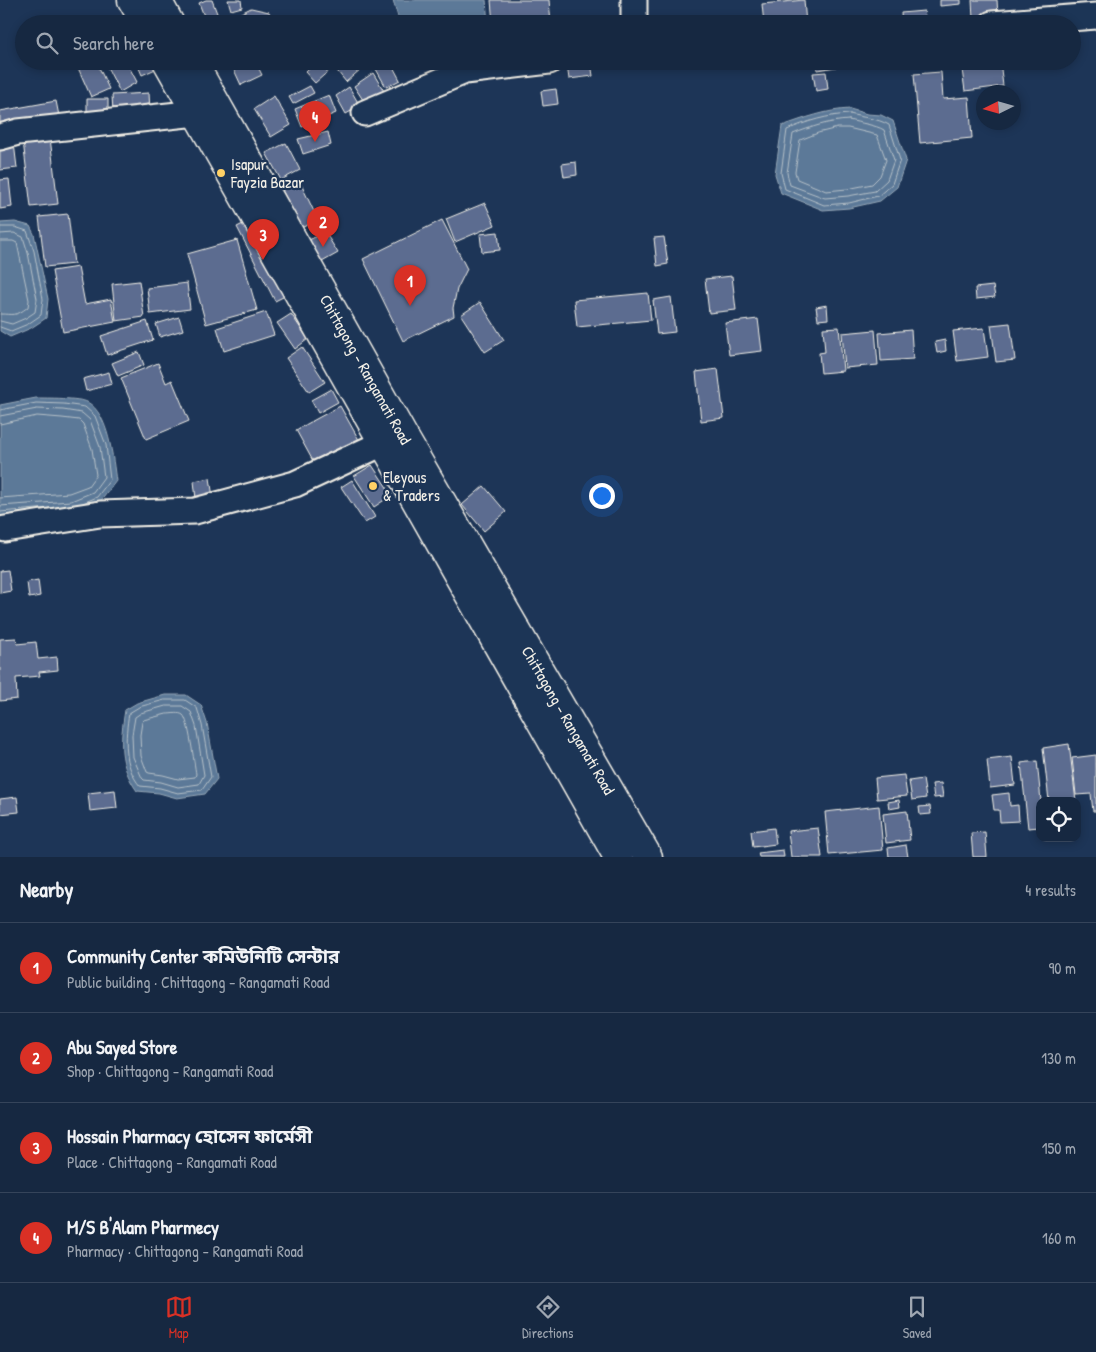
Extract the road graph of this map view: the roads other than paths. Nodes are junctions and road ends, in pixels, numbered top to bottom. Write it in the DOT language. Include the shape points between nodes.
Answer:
graph roads {
  1 [pos="132,0"];
  2 [pos="157,0"];
  3 [pos="634,0"];
  4 [pos="141,15"];
  5 [pos="165,15"];
  6 [pos="634,15"];
  7 [pos="1096,16"];
  8 [pos="1081,17"];
  9 [pos="172,70"];
  10 [pos="197,70"];
  11 [pos="473,70"];
  12 [pos="197,113"];
  13 [pos="365,113"];
  14 [pos="0,137"];
  15 [pos="383,443"];
  16 [pos="5,529"];
  17 [pos="618,857"];
  18 [pos="648,857"];
  1 -- 4 [label="highway"];
  2 -- 5 [label="highway"];
  3 -- 6 [label="street"];
  7 -- 8 [label="street"];
  9 -- 12 [label="highway"];
  10 -- 18 [label="highway, Chittagong - Rangamati Road" via="404,437"];
  11 -- 13 [label="street"];
  12 -- 14 [label="street" via="18,132"];
  12 -- 15 [label="highway"];
  15 -- 16 [label="street" via="295,484 195,511 100,514"];
  15 -- 17 [label="highway"];
}
